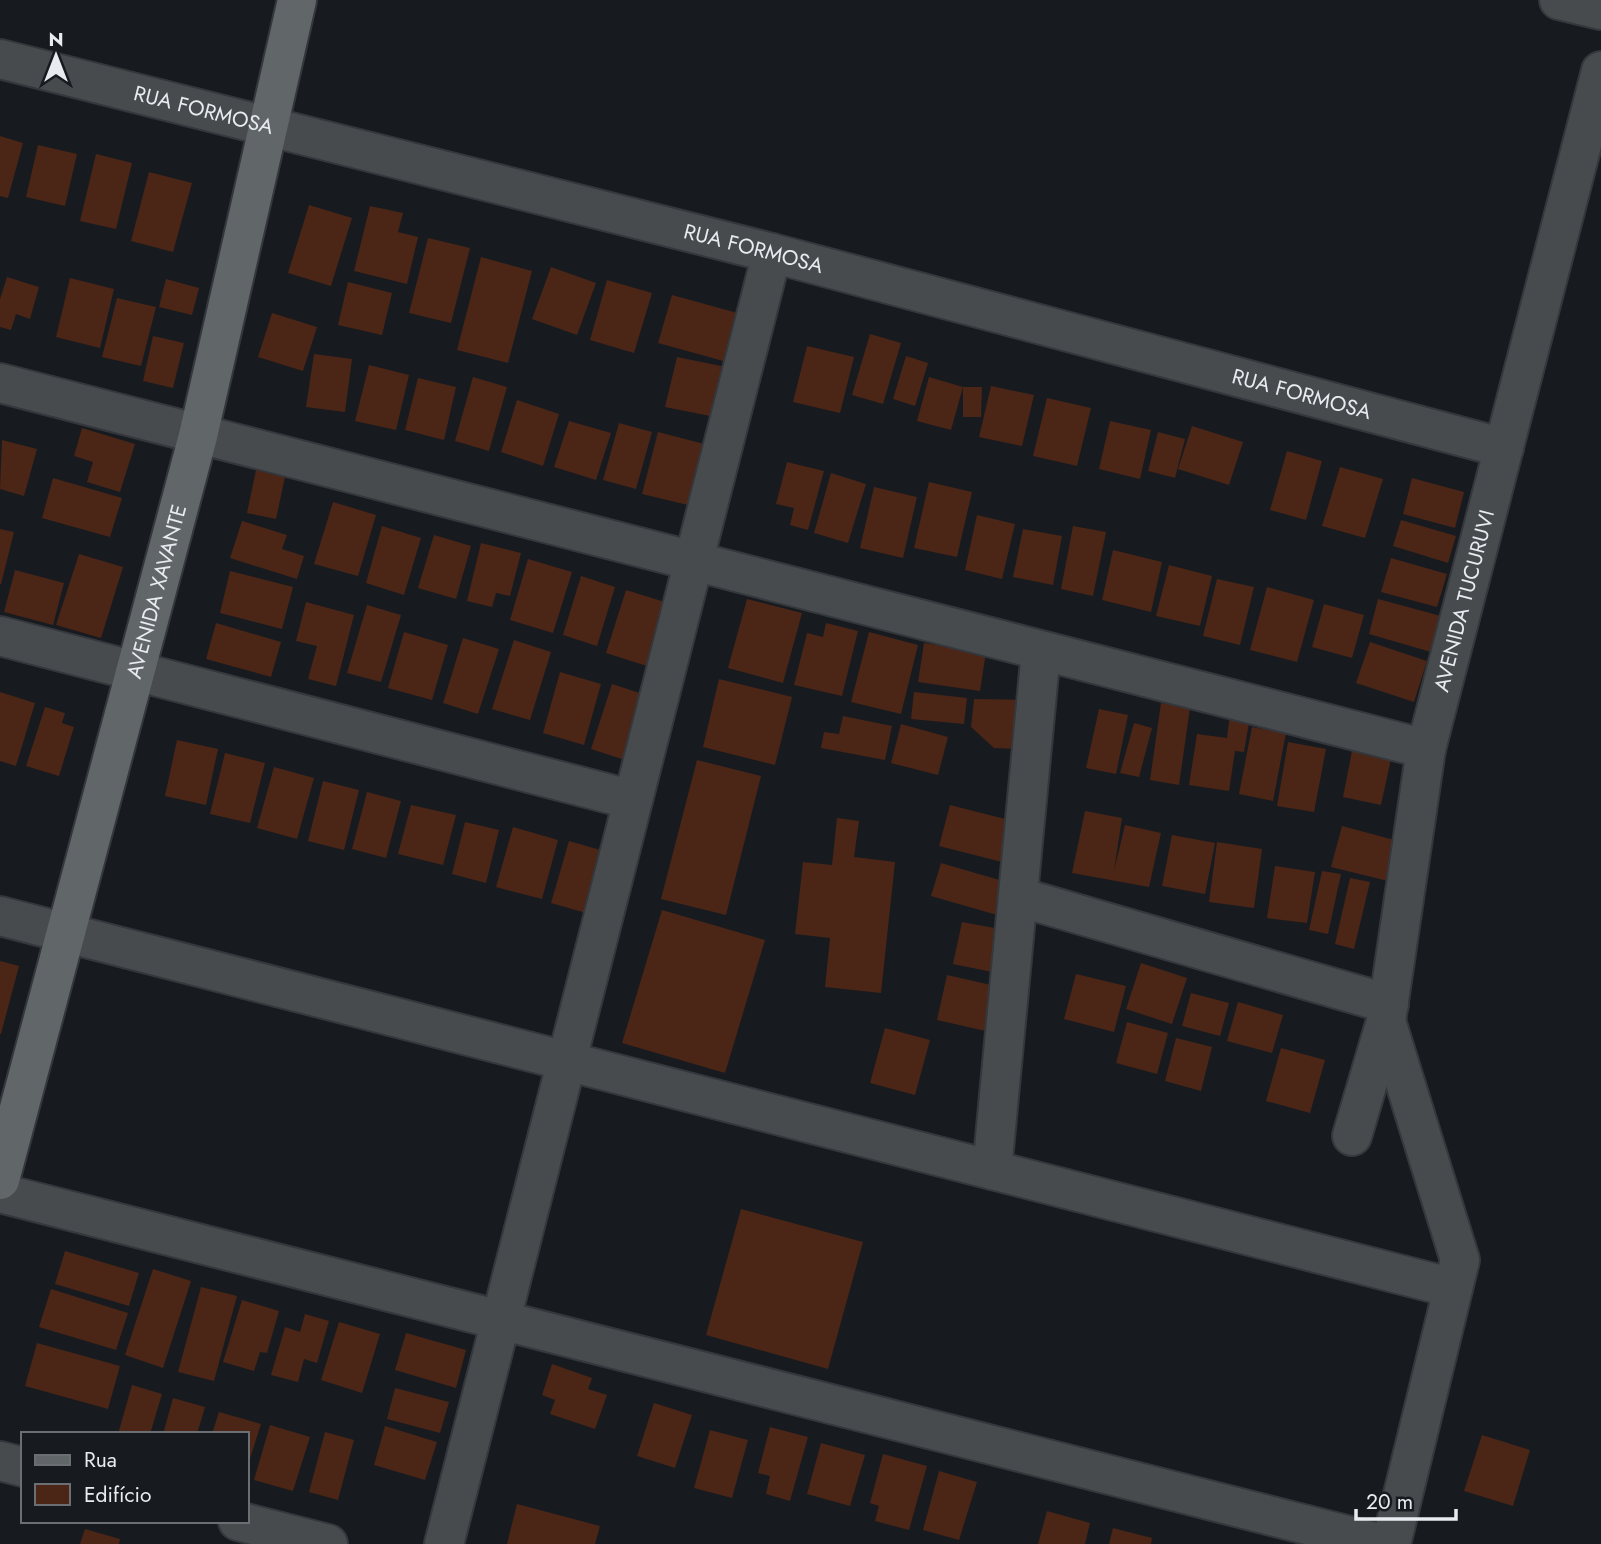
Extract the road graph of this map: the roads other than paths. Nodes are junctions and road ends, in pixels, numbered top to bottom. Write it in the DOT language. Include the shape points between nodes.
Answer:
graph roads {
  1 [pos="297,0"];
  2 [pos="1559,0"];
  3 [pos="1601,10"];
  4 [pos="0,59"];
  5 [pos="1601,71"];
  6 [pos="267,128"];
  7 [pos="772,253"];
  8 [pos="0,383"];
  9 [pos="198,436"];
  10 [pos="1504,448"];
  11 [pos="694,562"];
  12 [pos="0,636"];
  13 [pos="1041,651"];
  14 [pos="132,672"];
  15 [pos="1426,749"];
  16 [pos="633,800"];
  17 [pos="1019,897"];
  18 [pos="0,916"];
  19 [pos="64,932"];
  20 [pos="1387,1012"];
  21 [pos="565,1061"];
  22 [pos="1352,1136"];
  23 [pos="992,1170"];
  24 [pos="0,1180"];
  25 [pos="0,1193"];
  26 [pos="1452,1288"];
  27 [pos="500,1320"];
  28 [pos="0,1461"];
  29 [pos="21,1466"];
  30 [pos="246,1523"];
  31 [pos="328,1544"];
  32 [pos="444,1544"];
  33 [pos="1382,1544"];
  34 [pos="1391,1544"];
  1 -- 6 [label="street, AVENIDA XAVANTE"];
  2 -- 3 [label="street"];
  4 -- 6 [label="street, RUA FORMOSA"];
  5 -- 10 [label="street, AVENIDA TUCURUVI"];
  6 -- 7 [label="street, RUA FORMOSA"];
  6 -- 9 [label="street, AVENIDA XAVANTE"];
  7 -- 10 [label="street, RUA FORMOSA"];
  7 -- 11 [label="street"];
  8 -- 9 [label="street"];
  9 -- 11 [label="street"];
  9 -- 14 [label="street, AVENIDA XAVANTE"];
  10 -- 15 [label="street, AVENIDA TUCURUVI"];
  11 -- 13 [label="street"];
  11 -- 16 [label="street"];
  12 -- 14 [label="street"];
  13 -- 15 [label="street"];
  13 -- 17 [label="street"];
  14 -- 16 [label="street"];
  14 -- 19 [label="street, AVENIDA XAVANTE"];
  15 -- 20 [label="street, AVENIDA TUCURUVI"];
  16 -- 21 [label="street"];
  17 -- 20 [label="street"];
  17 -- 23 [label="street"];
  18 -- 19 [label="street"];
  19 -- 21 [label="street"];
  19 -- 24 [label="street, AVENIDA XAVANTE"];
  20 -- 22 [label="street, AVENIDA TUCURUVI"];
  20 -- 26 [label="street" via="1460,1260"];
  21 -- 23 [label="street"];
  21 -- 27 [label="street"];
  23 -- 26 [label="street"];
  25 -- 27 [label="street"];
  26 -- 34 [label="street"];
  27 -- 32 [label="street"];
  27 -- 33 [label="street"];
  28 -- 29 [label="street"];
  30 -- 31 [label="street"];
}
